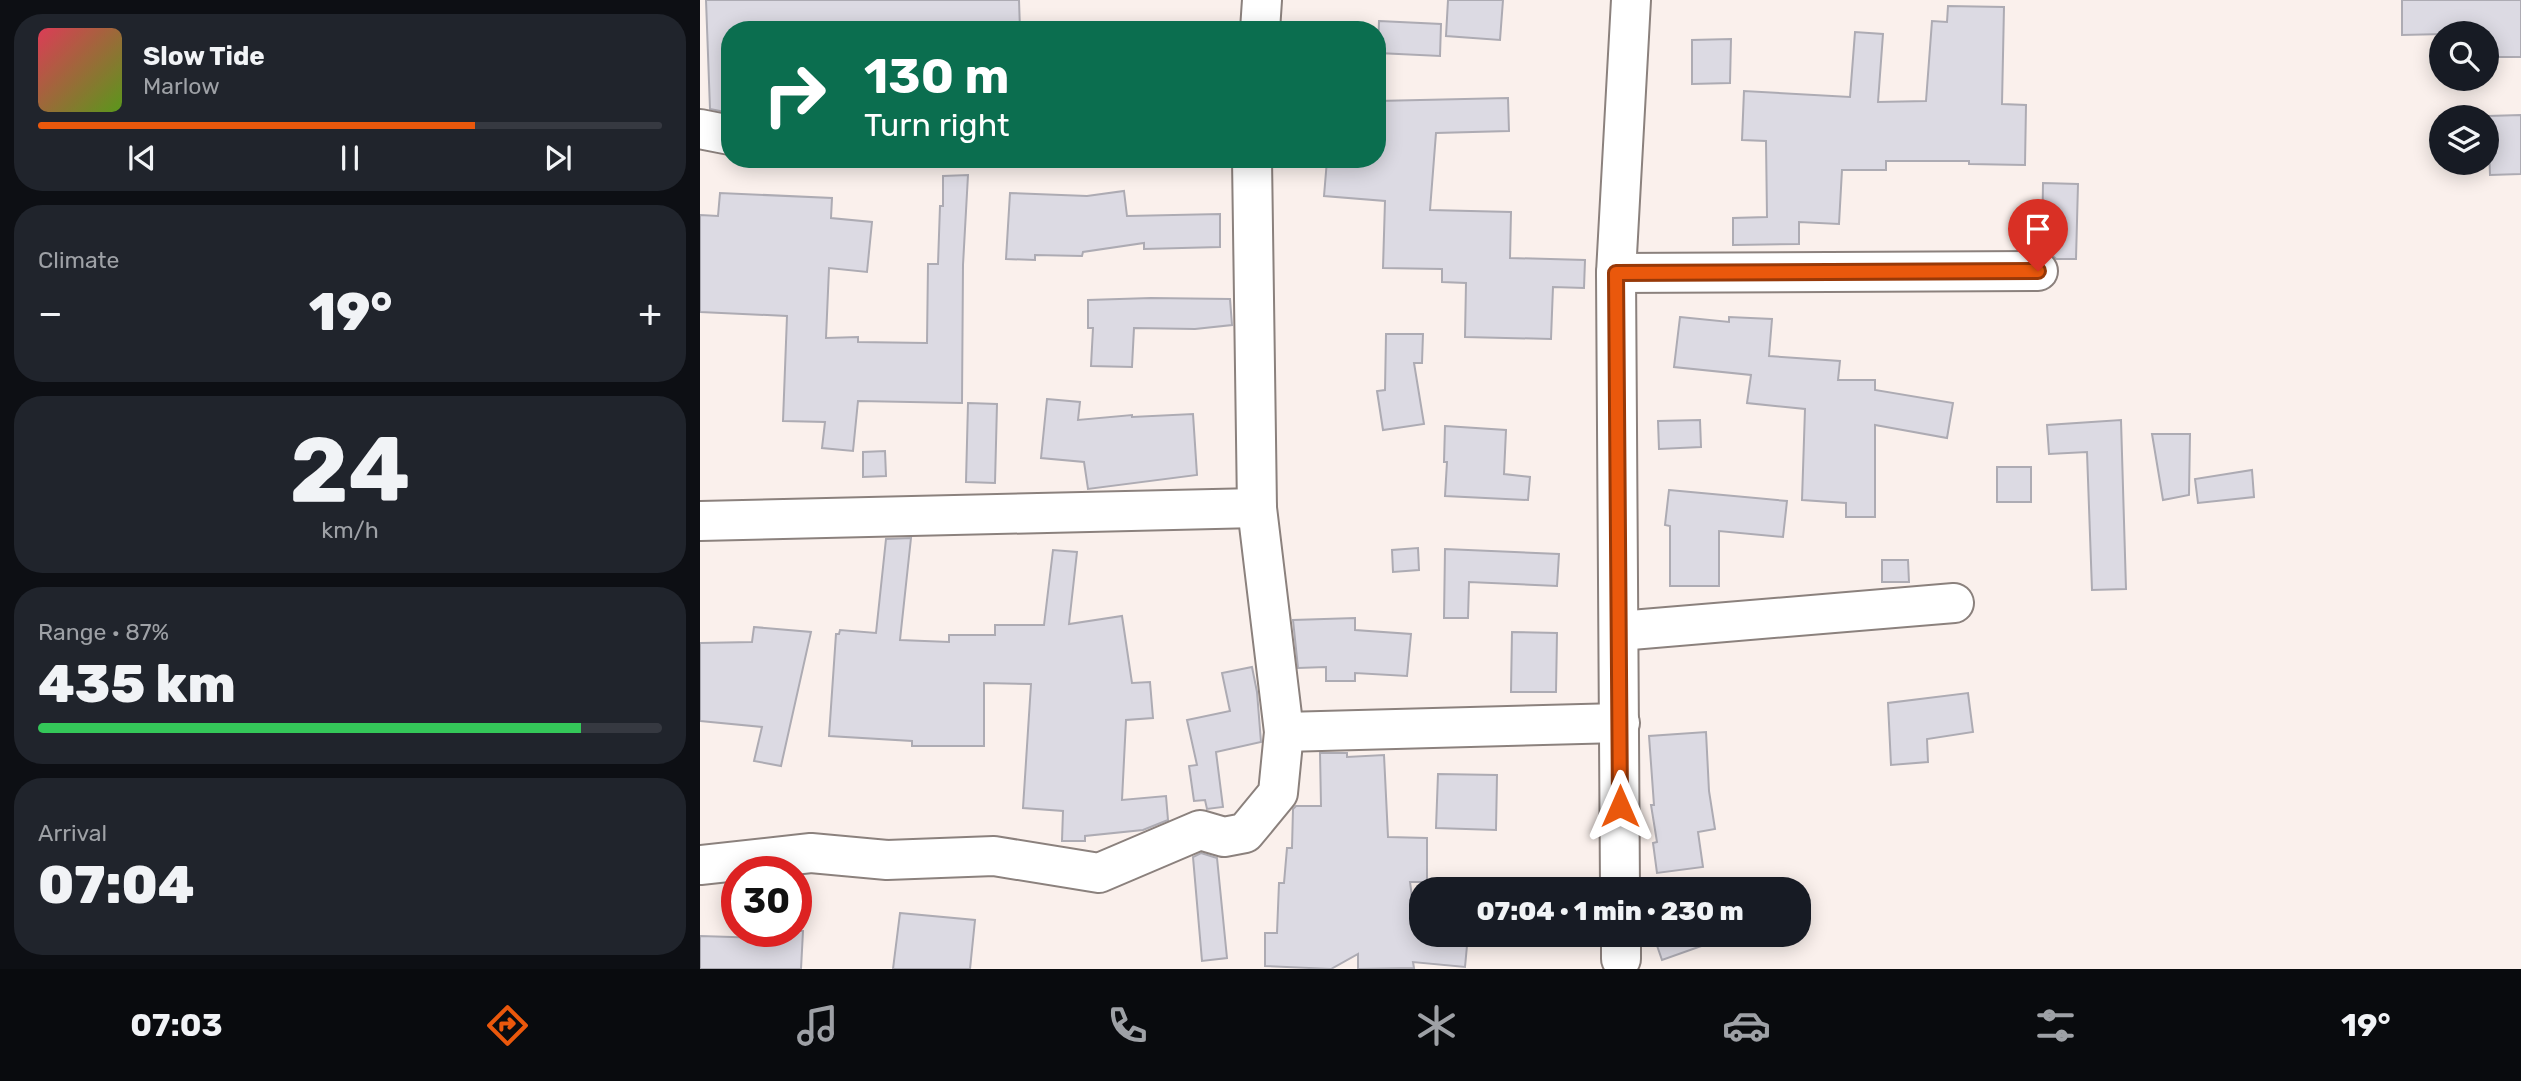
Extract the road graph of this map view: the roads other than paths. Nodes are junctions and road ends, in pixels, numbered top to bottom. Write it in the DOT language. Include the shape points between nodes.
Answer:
graph roads {
  1 [pos="1262,0"];
  2 [pos="1631,0"];
  3 [pos="1261,21"];
  4 [pos="700,129"];
  5 [pos="721,133"];
  6 [pos="1252,168"];
  7 [pos="2038,271"];
  8 [pos="1616,273"];
  9 [pos="1257,508"];
  10 [pos="700,520"];
  11 [pos="1954,603"];
  12 [pos="1619,631"];
  13 [pos="1620,723"];
  14 [pos="1284,732"];
  15 [pos="700,865"];
  16 [pos="1620,877"];
  1 -- 3 [label="street"];
  2 -- 8 [label="street"];
  4 -- 5 [label="street"];
  6 -- 9 [label="street"];
  7 -- 8 [label="street"];
  8 -- 12 [label="street"];
  9 -- 10 [label="street"];
  9 -- 14 [label="street"];
  11 -- 12 [label="street"];
  12 -- 13 [label="street"];
  13 -- 14 [label="street"];
  13 -- 16 [label="street"];
  14 -- 15 [label="street" via="1278,793 1245,833 1224,837 1200,830 1099,873 994,856 887,860 811,853"];
}
